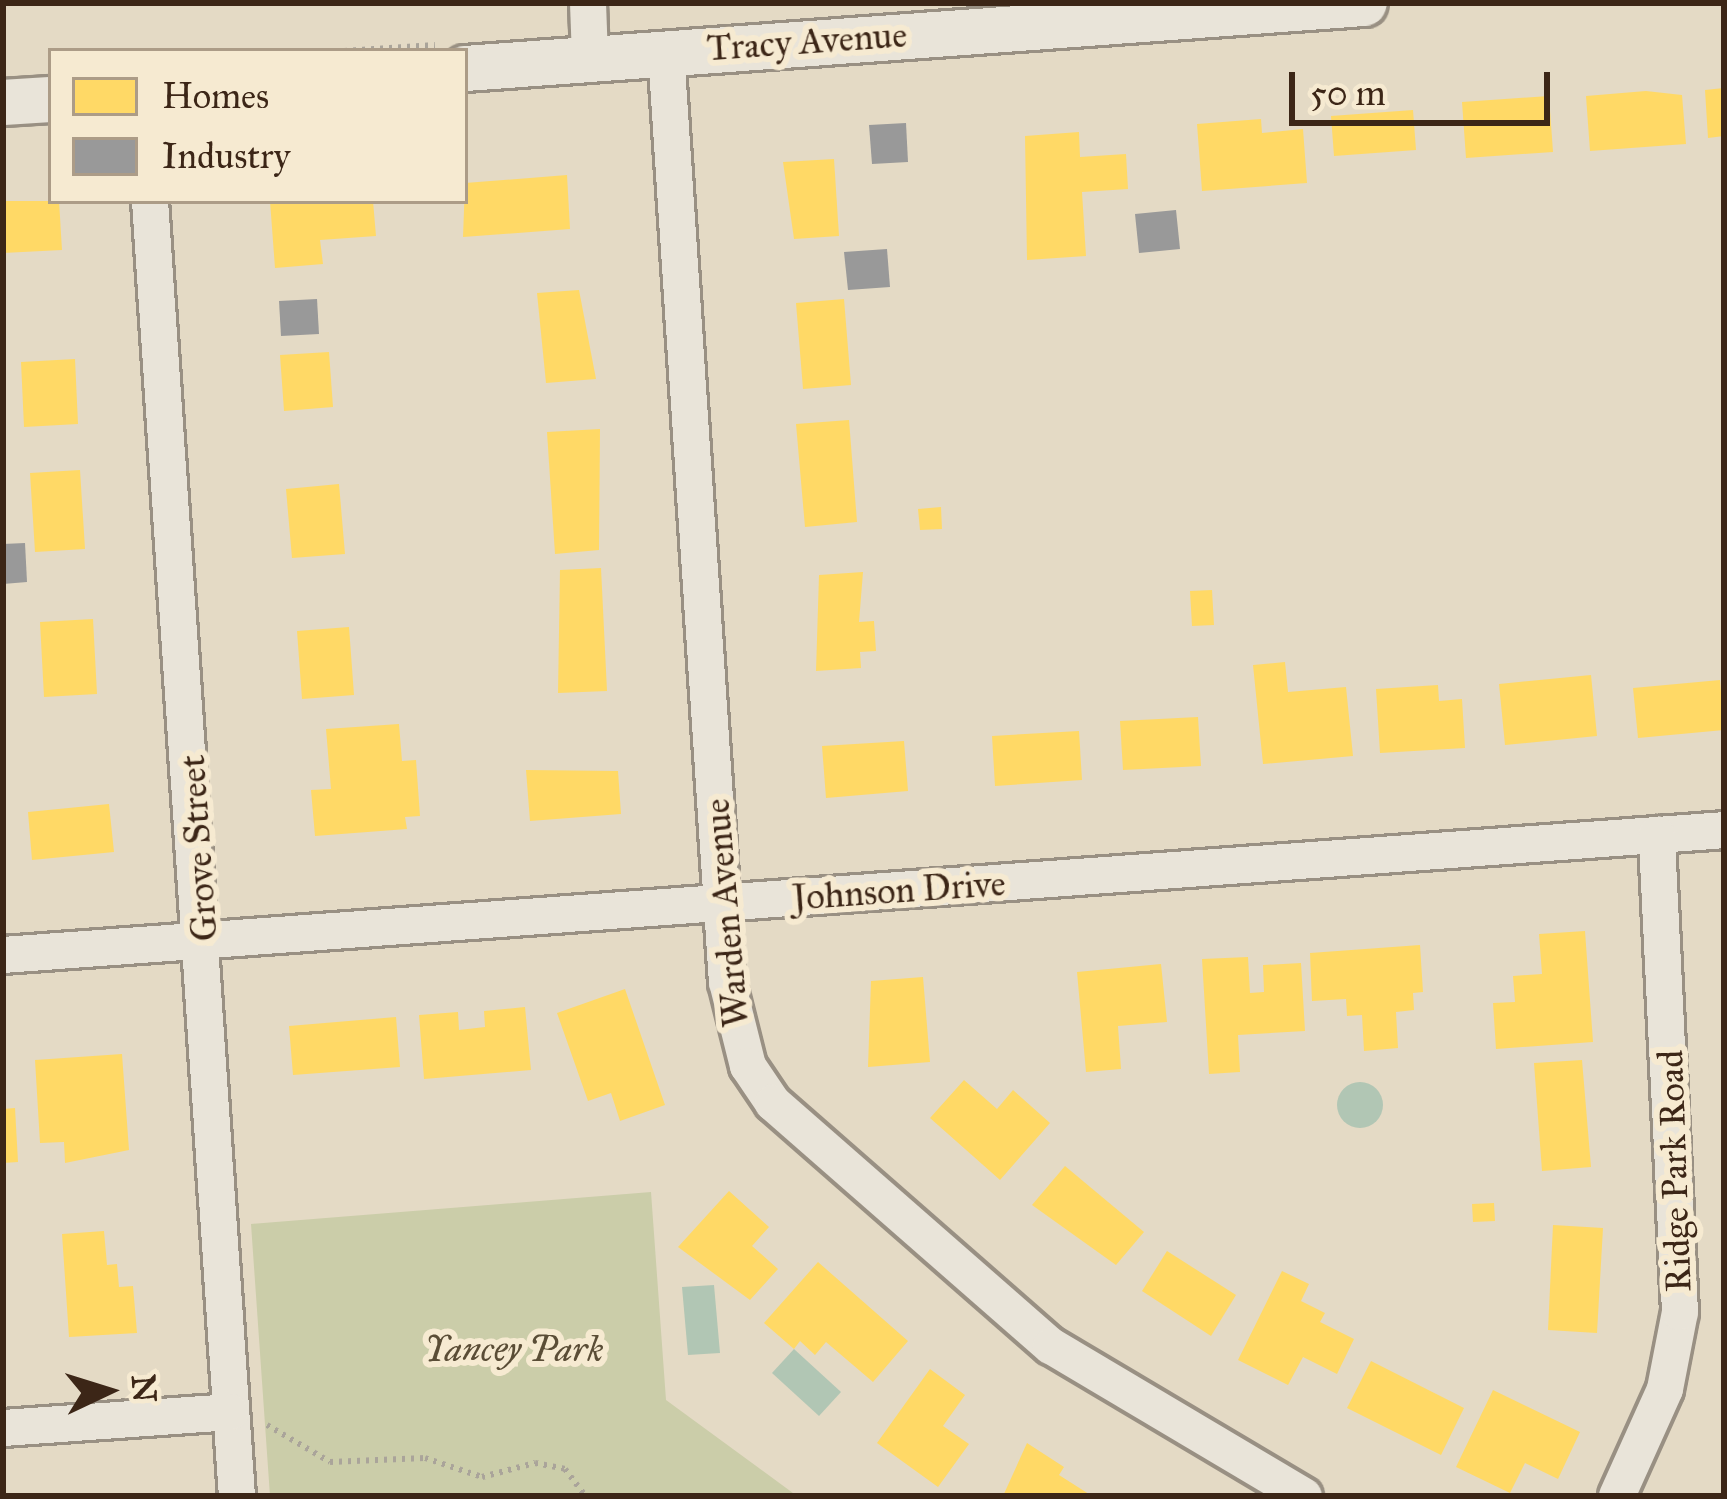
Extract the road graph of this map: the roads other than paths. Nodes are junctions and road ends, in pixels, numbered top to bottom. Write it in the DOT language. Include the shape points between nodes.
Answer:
graph roads {
  1 [pos="588,3"];
  2 [pos="1364,3"];
  3 [pos="1103,13"];
  4 [pos="666,52"];
  5 [pos="590,58"];
  6 [pos="468,68"];
  7 [pos="48,99"];
  8 [pos="3,102"];
  9 [pos="150,204"];
  10 [pos="1724,830"];
  11 [pos="1658,835"];
  12 [pos="722,904"];
  13 [pos="206,943"];
  14 [pos="3,955"];
  15 [pos="231,1418"];
  16 [pos="3,1428"];
  17 [pos="237,1496"];
  18 [pos="1304,1496"];
  19 [pos="1617,1496"];
  1 -- 5 [label="street"];
  2 -- 3 [label="street, Tracy Avenue"];
  3 -- 4 [label="street, Tracy Avenue"];
  4 -- 5 [label="street, Tracy Avenue"];
  4 -- 12 [label="street, Warden Avenue"];
  5 -- 6 [label="street, Tracy Avenue"];
  7 -- 8 [label="street"];
  9 -- 13 [label="street, Grove Street"];
  10 -- 11 [label="street, Johnson Drive"];
  11 -- 12 [label="street, Johnson Drive"];
  11 -- 19 [label="street, Ridge Park Road" via="1680,1312 1664,1389"];
  12 -- 13 [label="street, Johnson Drive"];
  12 -- 18 [label="street, Warden Avenue" via="732,1026 773,1103 1051,1346"];
  13 -- 14 [label="street, Johnson Drive"];
  13 -- 15 [label="street, Grove Street"];
  15 -- 16 [label="street"];
  15 -- 17 [label="street, Grove Street"];
}
